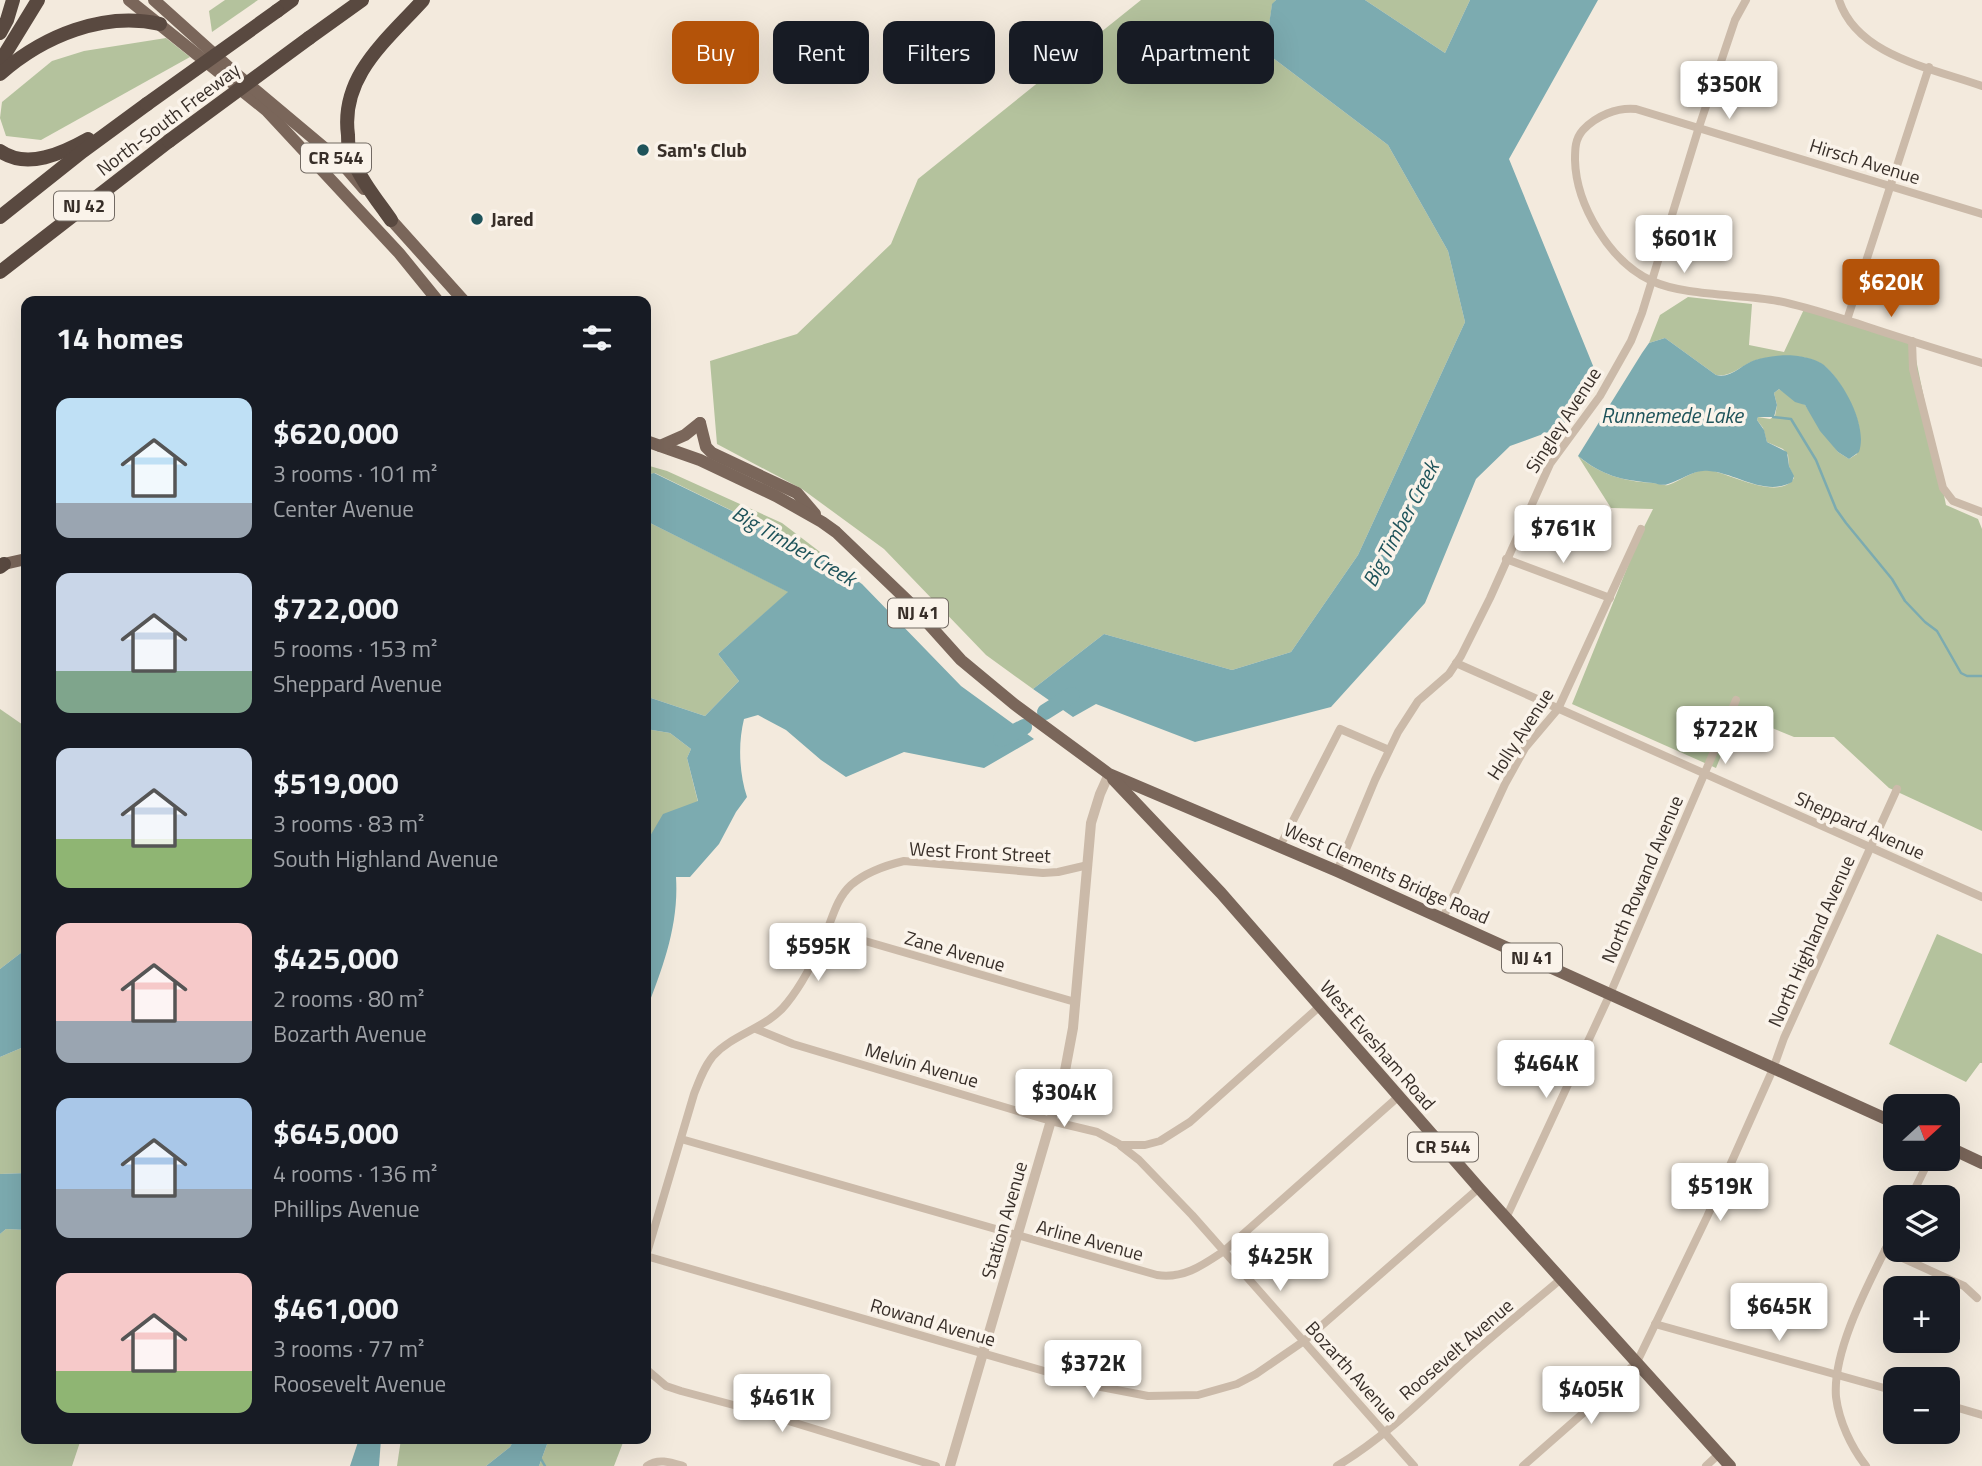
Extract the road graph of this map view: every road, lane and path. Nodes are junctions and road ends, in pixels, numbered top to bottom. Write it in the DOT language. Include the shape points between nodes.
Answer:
graph roads {
  1 [pos="13,0"];
  2 [pos="38,0"];
  3 [pos="129,0"];
  4 [pos="155,0"];
  5 [pos="292,0"];
  6 [pos="362,0"];
  7 [pos="423,0"];
  8 [pos="1746,0"];
  9 [pos="1839,0"];
  10 [pos="160,24"];
  11 [pos="0,33"];
  12 [pos="0,62"];
  13 [pos="1929,68"];
  14 [pos="0,74"];
  15 [pos="1982,86"];
  16 [pos="147,104"];
  17 [pos="1699,127"];
  18 [pos="0,151"];
  19 [pos="1891,185"];
  20 [pos="1982,214"];
  21 [pos="0,217"];
  22 [pos="391,220"];
  23 [pos="0,272"];
  24 [pos="1651,281"];
  25 [pos="434,296"];
  26 [pos="459,296"];
  27 [pos="1847,320"];
  28 [pos="1912,341"];
  29 [pos="1982,363"];
  30 [pos="651,443"];
  31 [pos="660,446"];
  32 [pos="1982,512"];
  33 [pos="822,522"];
  34 [pos="1641,529"];
  35 [pos="1506,559"];
  36 [pos="21,560"];
  37 [pos="1,565"];
  38 [pos="1610,598"];
  39 [pos="1456,663"];
  40 [pos="1736,700"];
  41 [pos="1558,709"];
  42 [pos="1389,750"];
  43 [pos="1705,773"];
  44 [pos="1109,774"];
  45 [pos="1897,789"];
  46 [pos="1166,798"];
  47 [pos="1158,827"];
  48 [pos="1280,846"];
  49 [pos="1871,847"];
  50 [pos="1088,865"];
  51 [pos="1337,871"];
  52 [pos="1982,897"];
  53 [pos="1443,918"];
  54 [pos="827,930"];
  55 [pos="1610,994"];
  56 [pos="1075,1002"];
  57 [pos="1319,1007"];
  58 [pos="756,1029"];
  59 [pos="1773,1069"];
  60 [pos="1398,1097"];
  61 [pos="1883,1118"];
  62 [pos="1051,1121"];
  63 [pos="681,1139"];
  64 [pos="1121,1145"];
  65 [pos="1960,1153"];
  66 [pos="1982,1163"];
  67 [pos="1479,1188"];
  68 [pos="1506,1218"];
  69 [pos="1017,1236"];
  70 [pos="651,1239"];
  71 [pos="1224,1251"];
  72 [pos="1883,1254"];
  73 [pos="651,1257"];
  74 [pos="1911,1262"];
  75 [pos="1561,1279"];
  76 [pos="1977,1298"];
  77 [pos="1655,1324"];
  78 [pos="1304,1342"];
  79 [pos="983,1352"];
  80 [pos="1637,1363"];
  81 [pos="651,1373"];
  82 [pos="1837,1374"];
  83 [pos="1883,1387"];
  84 [pos="1960,1409"];
  85 [pos="1982,1415"];
  86 [pos="1385,1432"];
  87 [pos="1719,1454"];
  88 [pos="647,1466"];
  89 [pos="682,1466"];
  90 [pos="936,1466"];
  91 [pos="950,1466"];
  92 [pos="1338,1466"];
  93 [pos="1415,1466"];
  94 [pos="1523,1466"];
  95 [pos="1706,1466"];
  96 [pos="1730,1466"];
  97 [pos="1866,1466"];
  1 -- 11 [label="highway"];
  2 -- 12 [label="highway"];
  3 -- 10 [label="main road, CR 544"];
  4 -- 22 [label="main road, CR 544" via="339,160"];
  5 -- 16 [label="highway, North-South Freeway / NJ 42, bridge"];
  6 -- 23 [label="highway, North-South Freeway / NJ 42, bridge"];
  7 -- 22 [label="highway" via="361,70 345,115 350,155"];
  8 -- 17 [label="street, Singley Avenue"];
  9 -- 13 [label="street" via="1870,43"];
  10 -- 14 [label="highway" via="135,19 83,28 54,38"];
  10 -- 25 [label="main road, CR 544" via="266,110"];
  13 -- 15 [label="street"];
  13 -- 19 [label="street"];
  16 -- 18 [label="highway" via="57,154 27,160"];
  16 -- 21 [label="highway, North-South Freeway / NJ 42"];
  17 -- 19 [label="street, Hirsch Avenue"];
  17 -- 24 [label="street, Singley Avenue"];
  17 -- 24 [label="street, Hirsch Avenue" via="1626,108 1602,116 1583,130 1575,147 1577,185 1596,227 1617,253"];
  19 -- 20 [label="street, Hirsch Avenue"];
  19 -- 27 [label="street"];
  22 -- 26 [label="main road, CR 544"];
  24 -- 27 [label="street" via="1671,288 1792,304"];
  24 -- 35 [label="street, Singley Avenue" via="1631,341 1601,396 1550,464"];
  27 -- 28 [label="street"];
  28 -- 29 [label="street"];
  28 -- 32 [label="street" via="1913,369 1942,488 1952,502"];
  30 -- 31 [label="main road, NJ 41"];
  31 -- 33 [label="main road, NJ 41" via="700,460"];
  31 -- 33 [label="main road" via="699,423 712,453 797,493"];
  33 -- 44 [label="main road, West Clements Bridge Road / NJ 41" via="908,601 961,660"];
  34 -- 38 [label="street, Holly Avenue"];
  35 -- 38 [label="street"];
  35 -- 39 [label="street, Singley Avenue"];
  36 -- 37 [label="main road"];
  38 -- 41 [label="street, Holly Avenue"];
  39 -- 41 [label="street, Sheppard Avenue"];
  39 -- 42 [label="street, Singley Avenue" via="1418,701"];
  40 -- 43 [label="street, North Rowand Avenue"];
  41 -- 43 [label="street, Sheppard Avenue"];
  41 -- 53 [label="street, Holly Avenue" via="1525,748 1505,784"];
  42 -- 48 [label="street" via="1340,729"];
  42 -- 51 [label="street, Singley Avenue"];
  43 -- 49 [label="street, Sheppard Avenue"];
  43 -- 55 [label="street, North Rowand Avenue"];
  44 -- 46 [label="main road, West Clements Bridge Road / NJ 41"];
  44 -- 47 [label="main road, West Evesham Road / CR 544"];
  44 -- 50 [label="street, Station Avenue" via="1091,823"];
  45 -- 49 [label="street, North Highland Avenue"];
  46 -- 47 [label="main road" via="1154,808"];
  46 -- 48 [label="main road, West Clements Bridge Road / NJ 41"];
  47 -- 57 [label="main road, West Evesham Road / CR 544"];
  48 -- 51 [label="main road, West Clements Bridge Road / NJ 41"];
  49 -- 52 [label="street, Sheppard Avenue"];
  49 -- 59 [label="street, North Highland Avenue"];
  50 -- 54 [label="street, West Front Street" via="1043,873 893,864 850,886"];
  50 -- 56 [label="street, Station Avenue"];
  51 -- 53 [label="main road, West Clements Bridge Road / NJ 41"];
  53 -- 55 [label="main road, West Clements Bridge Road / NJ 41"];
  54 -- 56 [label="street, Zane Avenue"];
  54 -- 58 [label="street, West Front Street" via="787,1004"];
  55 -- 59 [label="main road, West Clements Bridge Road / NJ 41"];
  55 -- 68 [label="street, North Rowand Avenue"];
  56 -- 62 [label="street, Station Avenue" via="1064,1076"];
  57 -- 60 [label="main road, West Evesham Road / CR 544"];
  57 -- 64 [label="street, Melvin Avenue" via="1175,1133 1145,1145"];
  58 -- 62 [label="street, Melvin Avenue"];
  58 -- 63 [label="street, West Front Street" via="713,1056 703,1072"];
  59 -- 61 [label="main road, West Clements Bridge Road / NJ 41"];
  59 -- 77 [label="street, North Highland Avenue"];
  60 -- 67 [label="main road, West Evesham Road / CR 544"];
  60 -- 71 [label="street, Arline Avenue"];
  62 -- 64 [label="street, Melvin Avenue" via="1097,1132"];
  62 -- 69 [label="street, Station Avenue"];
  63 -- 69 [label="street, Arline Avenue"];
  63 -- 70 [label="street, West Front Street"];
  64 -- 71 [label="street, Bozarth Avenue"];
  65 -- 66 [label="main road"];
  67 -- 68 [label="main road, West Evesham Road / CR 544"];
  67 -- 78 [label="street, Rowand Avenue"];
  68 -- 75 [label="main road, West Evesham Road / CR 544"];
  69 -- 71 [label="street, Arline Avenue" via="1168,1276 1201,1266"];
  69 -- 79 [label="street, Station Avenue"];
  71 -- 78 [label="street, Bozarth Avenue"];
  72 -- 82 [label="street" via="1857,1309"];
  73 -- 79 [label="street, Rowand Avenue"];
  74 -- 76 [label="street" via="1964,1286"];
  75 -- 80 [label="main road, West Evesham Road / CR 544"];
  75 -- 86 [label="street, Roosevelt Avenue"];
  77 -- 80 [label="street, North Highland Avenue"];
  77 -- 82 [label="street"];
  78 -- 79 [label="street, Rowand Avenue" via="1237,1384 1198,1395 1166,1397 1117,1391"];
  78 -- 86 [label="street, Bozarth Avenue"];
  79 -- 91 [label="street, Station Avenue"];
  80 -- 87 [label="main road, West Evesham Road / CR 544"];
  80 -- 94 [label="street"];
  81 -- 90 [label="street" via="681,1391"];
  82 -- 83 [label="street"];
  82 -- 97 [label="street" via="1836,1398 1843,1422 1854,1451"];
  84 -- 85 [label="street"];
  86 -- 92 [label="street, Roosevelt Avenue"];
  86 -- 93 [label="street, Bozarth Avenue"];
  87 -- 95 [label="street"];
  87 -- 96 [label="main road, West Evesham Road / CR 544"];
  88 -- 89 [label="street" via="665,1461"];
}
